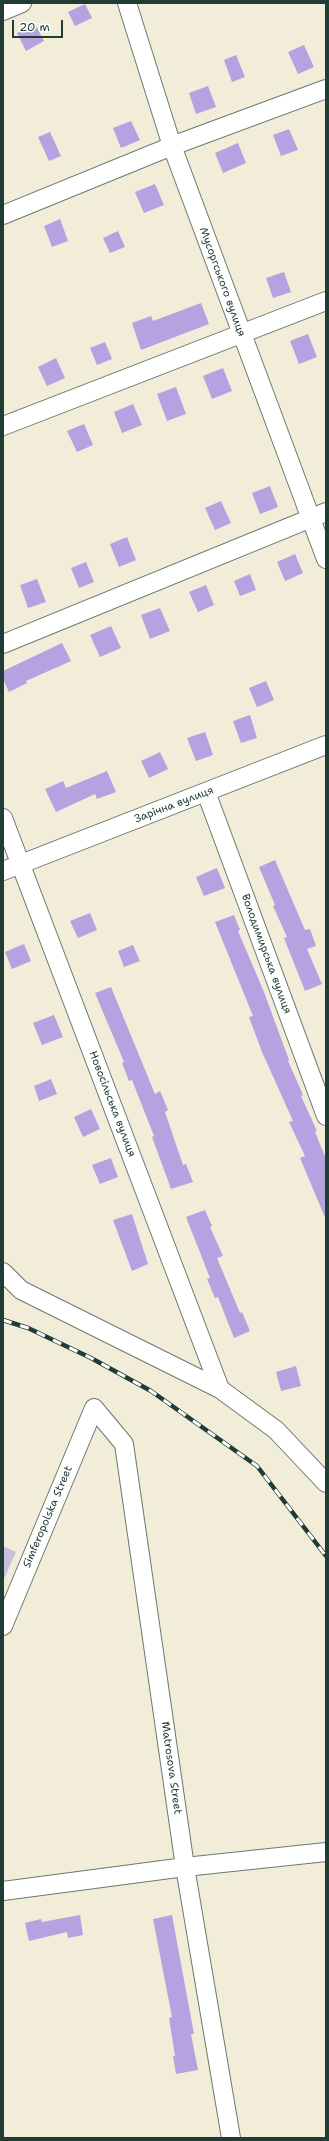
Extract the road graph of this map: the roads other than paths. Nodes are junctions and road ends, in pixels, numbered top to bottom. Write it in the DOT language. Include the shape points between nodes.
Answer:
graph roads {
  1 [pos="22,3"];
  2 [pos="128,3"];
  3 [pos="3,11"];
  4 [pos="326,89"];
  5 [pos="172,146"];
  6 [pos="3,215"];
  7 [pos="326,301"];
  8 [pos="241,334"];
  9 [pos="3,426"];
  10 [pos="319,514"];
  11 [pos="326,559"];
  12 [pos="3,644"];
  13 [pos="326,745"];
  14 [pos="206,792"];
  15 [pos="3,818"];
  16 [pos="21,864"];
  17 [pos="3,871"];
  18 [pos="326,1116"];
  19 [pos="3,1272"];
  20 [pos="220,1389"];
  21 [pos="94,1408"];
  22 [pos="326,1482"];
  23 [pos="3,1626"];
  24 [pos="326,1852"];
  25 [pos="185,1867"];
  26 [pos="3,1891"];
  27 [pos="231,2138"];
  1 -- 3 [label="street"];
  2 -- 5 [label="street, Мусоргського вулиця"];
  4 -- 5 [label="street"];
  5 -- 6 [label="street"];
  5 -- 8 [label="street, Мусоргського вулиця"];
  7 -- 8 [label="street"];
  8 -- 9 [label="street"];
  8 -- 10 [label="street, Мусоргського вулиця"];
  10 -- 11 [label="street, Мусоргського вулиця"];
  10 -- 12 [label="street"];
  13 -- 14 [label="street, Зарічна вулиця"];
  14 -- 16 [label="street, Зарічна вулиця"];
  14 -- 18 [label="street, Володимирська вулиця"];
  15 -- 16 [label="street, Новосільська вулиця"];
  16 -- 17 [label="street, Зарічна вулиця"];
  16 -- 20 [label="street, Новосільська вулиця"];
  19 -- 20 [label="street" via="21,1290"];
  20 -- 22 [label="street" via="276,1430"];
  21 -- 23 [label="street, Simferopolska Street"];
  21 -- 25 [label="street, Matrosova Street" via="124,1444"];
  24 -- 25 [label="street"];
  25 -- 26 [label="street"];
  25 -- 27 [label="street, Matrosova Street"];
}
